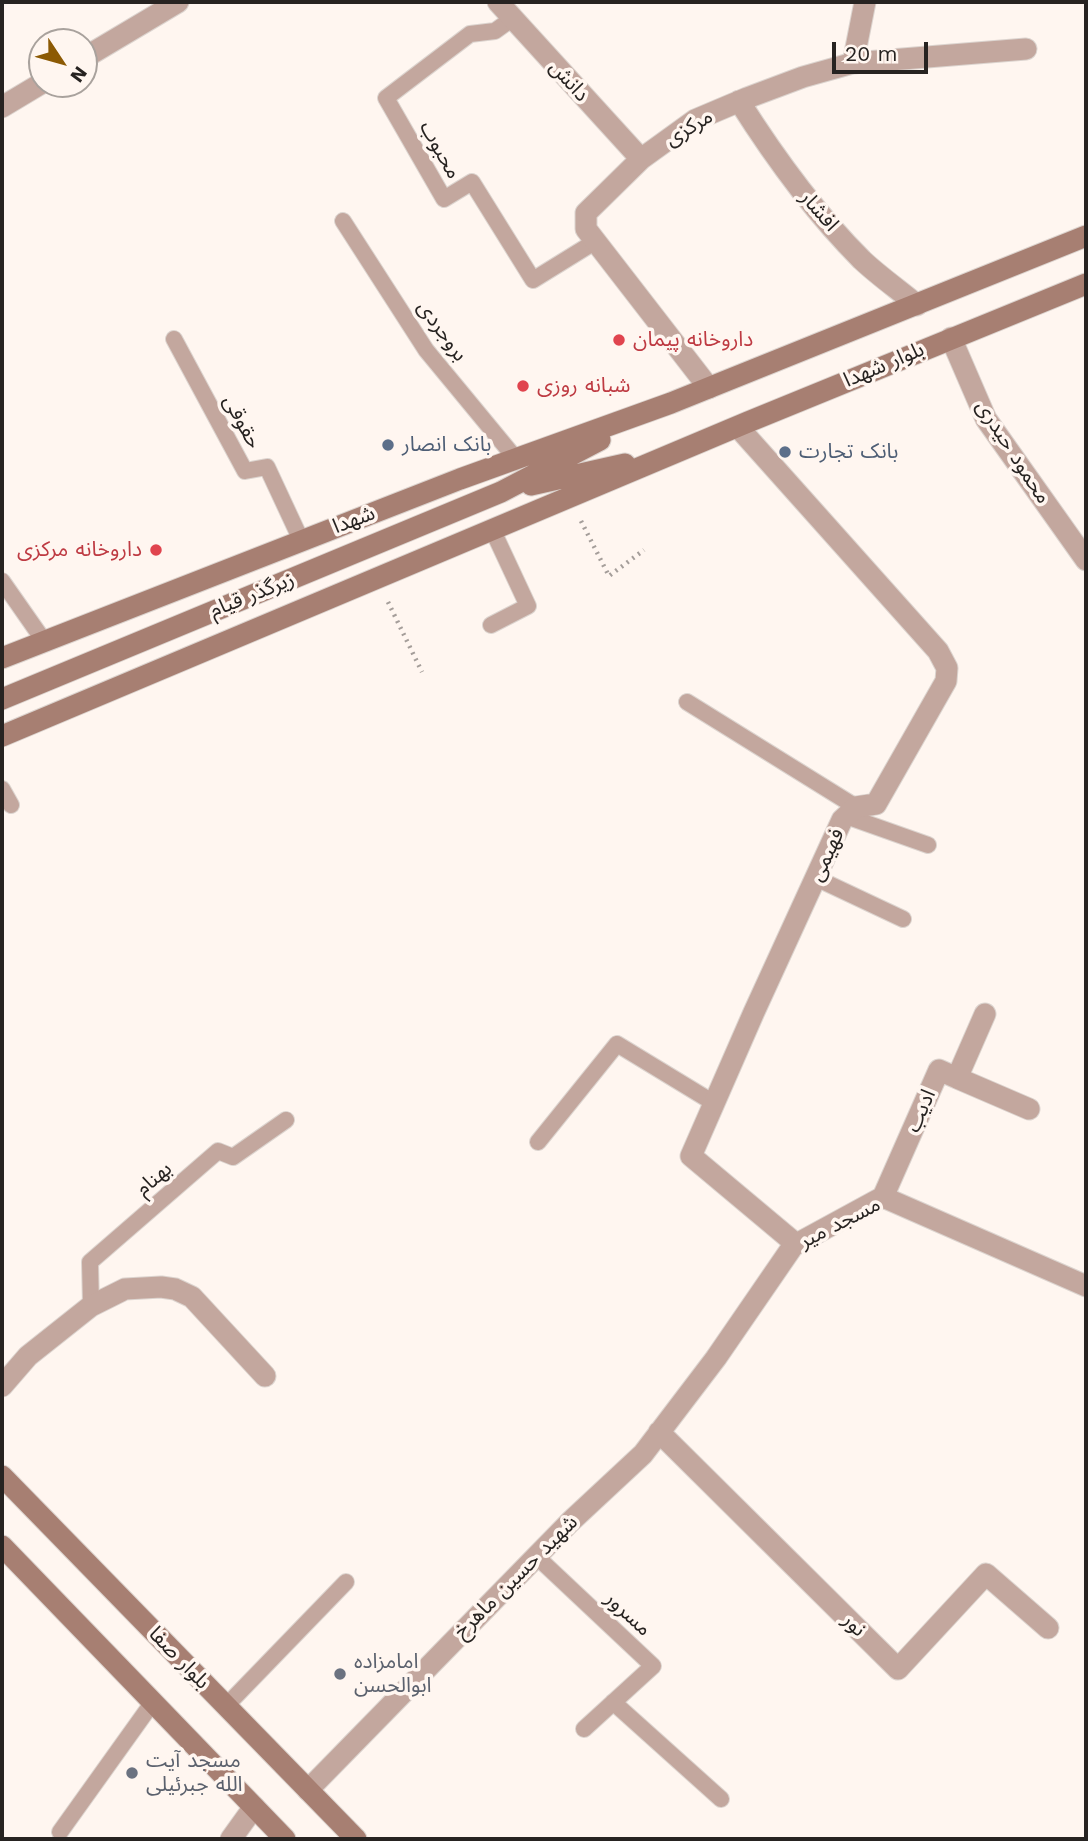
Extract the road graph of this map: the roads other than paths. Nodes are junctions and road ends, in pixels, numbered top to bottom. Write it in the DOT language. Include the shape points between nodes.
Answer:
graph roads {
  1 [pos="178,2"];
  2 [pos="498,2"];
  3 [pos="865,2"];
  4 [pos="513,18"];
  5 [pos="1026,49"];
  6 [pos="98,50"];
  7 [pos="853,63"];
  8 [pos="28,91"];
  9 [pos="739,101"];
  10 [pos="2,107"];
  11 [pos="640,159"];
  12 [pos="343,221"];
  13 [pos="1086,236"];
  14 [pos="596,241"];
  15 [pos="1086,284"];
  16 [pos="917,305"];
  17 [pos="951,338"];
  18 [pos="174,339"];
  19 [pos="709,388"];
  20 [pos="671,403"];
  21 [pos="738,427"];
  22 [pos="684,450"];
  23 [pos="516,459"];
  24 [pos="501,492"];
  25 [pos="492,531"];
  26 [pos="301,540"];
  27 [pos="1083,547"];
  28 [pos="2,581"];
  29 [pos="491,625"];
  30 [pos="44,641"];
  31 [pos="2,658"];
  32 [pos="2,699"];
  33 [pos="687,702"];
  34 [pos="2,736"];
  35 [pos="2,789"];
  36 [pos="11,805"];
  37 [pos="851,812"];
  38 [pos="928,845"];
  39 [pos="816,878"];
  40 [pos="903,919"];
  41 [pos="985,1014"];
  42 [pos="957,1078"];
  43 [pos="714,1103"];
  44 [pos="1029,1109"];
  45 [pos="286,1121"];
  46 [pos="538,1142"];
  47 [pos="883,1197"];
  48 [pos="796,1244"];
  49 [pos="1086,1286"];
  50 [pos="90,1306"];
  51 [pos="716,1358"];
  52 [pos="265,1376"];
  53 [pos="2,1386"];
  54 [pos="659,1432"];
  55 [pos="2,1476"];
  56 [pos="2,1546"];
  57 [pos="536,1556"];
  58 [pos="346,1583"];
  59 [pos="1048,1629"];
  60 [pos="153,1702"];
  61 [pos="614,1702"];
  62 [pos="226,1706"];
  63 [pos="584,1729"];
  64 [pos="308,1790"];
  65 [pos="721,1799"];
  66 [pos="254,1807"];
  67 [pos="60,1832"];
  68 [pos="231,1839"];
  69 [pos="285,1839"];
  70 [pos="356,1839"];
  1 -- 6 [label="street"];
  2 -- 4 [label="street, دانش"];
  3 -- 7 [label="street"];
  4 -- 11 [label="street, دانش"];
  4 -- 14 [label="lane, محبوب" via="495,31 470,34 386,98 444,200 472,182 533,280"];
  5 -- 7 [label="street, مرکزی"];
  7 -- 9 [label="street, مرکزی"];
  8 -- 10 [label="street"];
  9 -- 11 [label="street, مرکزی" via="695,120"];
  9 -- 16 [label="street, افشار" via="819,213 864,261"];
  11 -- 14 [label="street, مرکزی" via="586,213 586,229"];
  12 -- 23 [label="lane, بروجردی" via="426,350"];
  13 -- 16 [label="main road, بلوار شهدا"];
  14 -- 19 [label="street, مرکزی"];
  15 -- 17 [label="main road, بلوار شهدا"];
  16 -- 19 [label="main road, بلوار شهدا"];
  17 -- 21 [label="main road, بلوار شهدا"];
  17 -- 27 [label="street, محمود حیدری" via="986,419"];
  18 -- 26 [label="lane, حقوقی" via="244,471 267,467"];
  19 -- 20 [label="main road, شهدا"];
  20 -- 23 [label="main road, شهدا"];
  20 -- 24 [label="main road"];
  21 -- 22 [label="main road, بلوار شهدا"];
  21 -- 37 [label="street, فهیمی" via="938,651 947,668 946,681 876,804"];
  22 -- 24 [label="main road"];
  22 -- 25 [label="main road"];
  23 -- 26 [label="main road, شهدا"];
  24 -- 32 [label="main road, زیرگذر قیام"];
  25 -- 29 [label="lane" via="528,606"];
  25 -- 34 [label="main road"];
  26 -- 30 [label="main road, شهدا"];
  28 -- 30 [label="lane"];
  30 -- 31 [label="main road, شهدا"];
  33 -- 37 [label="lane"];
  35 -- 36 [label="lane"];
  37 -- 38 [label="lane"];
  37 -- 39 [label="street, فهیمی"];
  39 -- 40 [label="lane"];
  39 -- 43 [label="street, فهیمی"];
  41 -- 42 [label="street, ادیب"];
  42 -- 44 [label="street"];
  42 -- 47 [label="street, ادیب" via="939,1070"];
  43 -- 46 [label="lane" via="617,1044"];
  43 -- 48 [label="street, فهیمی" via="691,1156"];
  45 -- 50 [label="lane, بهنام" via="233,1157 218,1151 90,1262"];
  47 -- 48 [label="street, مسجد میر"];
  47 -- 49 [label="street, مسجد میر"];
  48 -- 51 [label="street, مسجد میر"];
  50 -- 52 [label="street" via="125,1289 175,1289 192,1297"];
  50 -- 53 [label="street" via="28,1356"];
  51 -- 54 [label="street, شهید حسین ماهرخ"];
  54 -- 57 [label="street, شهید حسین ماهرخ" via="643,1454"];
  54 -- 59 [label="street, نور" via="898,1669 986,1574"];
  55 -- 62 [label="main road, بلوار صفا"];
  56 -- 60 [label="main road"];
  57 -- 61 [label="lane, مسرور" via="653,1666"];
  57 -- 64 [label="street, شهید حسین ماهرخ"];
  58 -- 62 [label="lane"];
  60 -- 66 [label="main road"];
  60 -- 67 [label="lane"];
  61 -- 63 [label="lane, مسرور"];
  61 -- 65 [label="lane"];
  62 -- 64 [label="main road, بلوار صفا"];
  64 -- 70 [label="main road, بلوار صفا"];
  66 -- 68 [label="street"];
  66 -- 69 [label="main road"];
}
